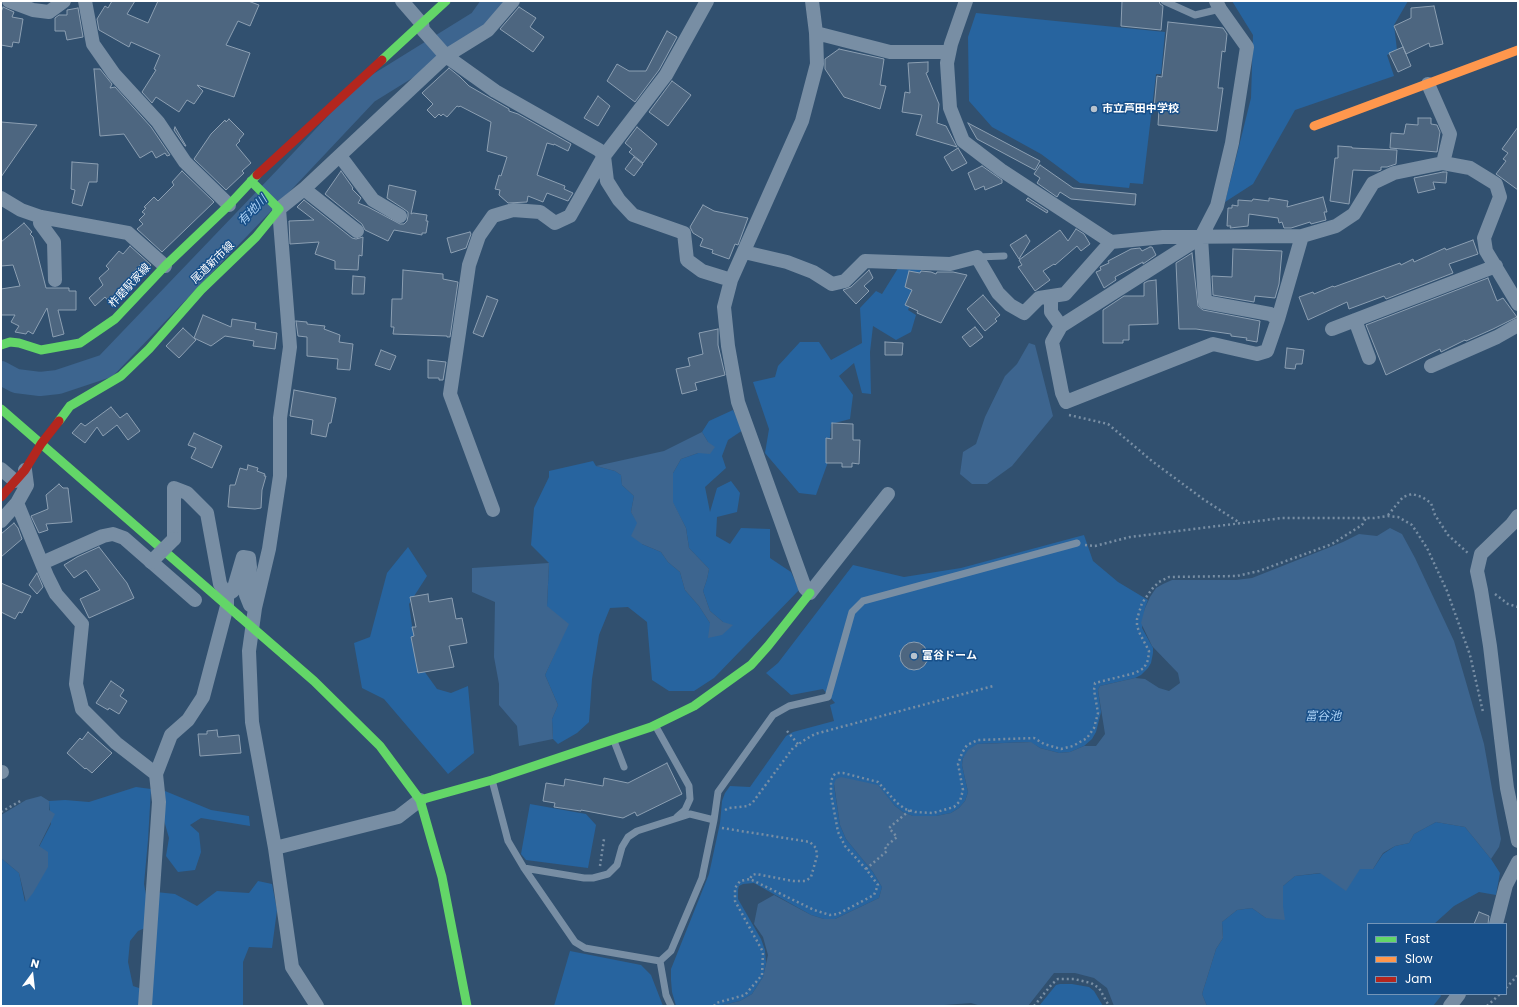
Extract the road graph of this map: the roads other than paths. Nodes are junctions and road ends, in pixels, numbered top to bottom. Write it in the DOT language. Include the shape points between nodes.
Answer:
graph roads {
  1 [pos="9,1"];
  2 [pos="64,1"];
  3 [pos="85,1"];
  4 [pos="402,1"];
  5 [pos="446,1"];
  6 [pos="513,1"];
  7 [pos="707,1"];
  8 [pos="812,1"];
  9 [pos="966,1"];
  10 [pos="1164,1"];
  11 [pos="1218,5"];
  12 [pos="423,27"];
  13 [pos="816,33"];
  14 [pos="1518,50"];
  15 [pos="949,52"];
  16 [pos="446,56"];
  17 [pos="1428,84"];
  18 [pos="1314,126"];
  19 [pos="340,156"];
  20 [pos="604,156"];
  21 [pos="1443,163"];
  22 [pos="253,184"];
  23 [pos="304,189"];
  24 [pos="1,198"];
  25 [pos="229,205"];
  26 [pos="277,208"];
  27 [pos="400,216"];
  28 [pos="41,217"];
  29 [pos="357,231"];
  30 [pos="1201,236"];
  31 [pos="1302,236"];
  32 [pos="1111,242"];
  33 [pos="744,252"];
  34 [pos="1004,256"];
  35 [pos="976,257"];
  36 [pos="165,266"];
  37 [pos="1496,266"];
  38 [pos="55,280"];
  39 [pos="731,280"];
  40 [pos="1051,296"];
  41 [pos="1518,304"];
  42 [pos="1278,319"];
  43 [pos="1355,320"];
  44 [pos="1518,325"];
  45 [pos="1061,326"];
  46 [pos="1332,329"];
  47 [pos="4,340"];
  48 [pos="1369,358"];
  49 [pos="1431,366"];
  50 [pos="1,409"];
  51 [pos="41,444"];
  52 [pos="1,469"];
  53 [pos="25,470"];
  54 [pos="15,481"];
  55 [pos="888,494"];
  56 [pos="1,497"];
  57 [pos="17,503"];
  58 [pos="493,510"];
  59 [pos="1518,516"];
  60 [pos="1,521"];
  61 [pos="1077,543"];
  62 [pos="151,562"];
  63 [pos="42,563"];
  64 [pos="810,593"];
  65 [pos="195,600"];
  66 [pos="227,601"];
  67 [pos="255,608"];
  68 [pos="655,725"];
  69 [pos="613,739"];
  70 [pos="624,767"];
  71 [pos="156,774"];
  72 [pos="492,780"];
  73 [pos="420,800"];
  74 [pos="675,819"];
  75 [pos="714,820"];
  76 [pos="1518,841"];
  77 [pos="275,848"];
  78 [pos="1518,862"];
  79 [pos="524,868"];
  80 [pos="1496,923"];
  81 [pos="660,961"];
  82 [pos="1458,995"];
  83 [pos="145,1006"];
  84 [pos="317,1006"];
  85 [pos="466,1006"];
  86 [pos="670,1006"];
  87 [pos="1450,1006"];
  1 -- 2 [label="street" via="33,10 49,12"];
  3 -- 25 [label="street" via="93,44 114,74 158,122 185,162"];
  4 -- 12 [label="street"];
  5 -- 12 [label="street"];
  6 -- 16 [label="street" via="488,30"];
  7 -- 20 [label="street" via="666,75"];
  8 -- 13 [label="street"];
  9 -- 15 [label="street"];
  10 -- 11 [label="lane" via="1195,15"];
  11 -- 30 [label="street" via="1247,47 1232,143 1217,206"];
  12 -- 16 [label="street"];
  12 -- 22 [label="street"];
  13 -- 15 [label="street" via="890,52"];
  13 -- 33 [label="street" via="816,64 802,120"];
  14 -- 17 [label="street"];
  15 -- 32 [label="street" via="947,63 950,108 963,142"];
  16 -- 19 [label="street"];
  16 -- 20 [label="street" via="495,91 599,150"];
  17 -- 18 [label="street"];
  17 -- 21 [label="street" via="1450,134"];
  19 -- 23 [label="street"];
  19 -- 27 [label="street" via="373,200"];
  20 -- 39 [label="street" via="607,181 618,200 633,215 684,233 687,260 702,271"];
  20 -- 58 [label="street" via="570,216 555,223 540,212 513,210 493,216 480,236 469,264 450,394"];
  21 -- 31 [label="street" via="1394,173 1373,183 1354,214 1336,226"];
  21 -- 37 [label="street" via="1470,168 1496,184 1500,197 1484,238 1486,251"];
  22 -- 25 [label="street, 柞磨駅家線"];
  22 -- 26 [label="street"];
  23 -- 26 [label="street"];
  23 -- 29 [label="street"];
  24 -- 28 [label="street" via="21,210"];
  25 -- 36 [label="street, 柞磨駅家線"];
  26 -- 51 [label="street, 尾道新市線" via="256,237 201,290 149,349 121,376 70,406"];
  26 -- 67 [label="street" via="290,347 280,418 280,476 269,549"];
  28 -- 36 [label="street" via="128,233"];
  28 -- 38 [label="street" via="40,223 54,242"];
  30 -- 31 [label="street"];
  30 -- 32 [label="street"];
  30 -- 42 [label="street" via="1205,302 1270,314"];
  30 -- 45 [label="street"];
  31 -- 42 [label="street"];
  32 -- 40 [label="street" via="1065,294"];
  33 -- 35 [label="street" via="787,262 813,272 832,284 845,281 865,261 950,264"];
  33 -- 39 [label="street"];
  34 -- 35 [label="lane"];
  35 -- 40 [label="street" via="998,293 1010,305 1024,313 1039,298"];
  36 -- 47 [label="street, 柞磨駅家線" via="115,319 80,343 41,350"];
  37 -- 41 [label="street"];
  37 -- 43 [label="street"];
  39 -- 64 [label="street" via="724,308 738,402 805,588"];
  40 -- 45 [label="street" via="1051,312"];
  42 -- 45 [label="street" via="1267,351 1257,354 1213,344 1066,402 1052,342"];
  43 -- 46 [label="street"];
  43 -- 48 [label="street"];
  44 -- 49 [label="street"];
  50 -- 51 [label="street"];
  51 -- 53 [label="street, 尾道新市線"];
  51 -- 66 [label="street"];
  52 -- 54 [label="street"];
  53 -- 54 [label="street, 尾道新市線"];
  53 -- 57 [label="street" via="27,484"];
  54 -- 56 [label="street, 尾道新市線"];
  55 -- 64 [label="street"];
  57 -- 60 [label="street"];
  57 -- 63 [label="street"];
  59 -- 76 [label="street" via="1481,554 1477,571 1482,590 1507,788"];
  61 -- 75 [label="lane" via="863,601 852,612 828,696 790,706 773,715 718,792"];
  62 -- 63 [label="street" via="124,538 113,534"];
  62 -- 65 [label="street"];
  62 -- 66 [label="street, bridge" via="174,539 174,488 187,493 207,513 220,584"];
  63 -- 71 [label="street" via="56,594 82,624 76,684 82,709 116,743"];
  64 -- 68 [label="street" via="750,665 694,706"];
  66 -- 67 [label="street" via="233,591 243,557 249,558 246,595 250,605"];
  66 -- 71 [label="street" via="203,697 188,720 171,735"];
  66 -- 73 [label="street, bridge" via="239,616 314,681 380,746"];
  67 -- 77 [label="street" via="249,651 252,722"];
  68 -- 69 [label="street"];
  68 -- 74 [label="lane" via="689,786 690,799"];
  69 -- 70 [label="lane"];
  69 -- 72 [label="street"];
  71 -- 83 [label="street" via="159,802"];
  72 -- 73 [label="street"];
  72 -- 79 [label="lane" via="508,841"];
  73 -- 77 [label="street" via="398,817"];
  73 -- 85 [label="street" via="442,877"];
  74 -- 75 [label="lane" via="690,814"];
  74 -- 79 [label="lane" via="637,830 628,837 617,865 608,874 584,878"];
  75 -- 81 [label="lane" via="702,878 671,951"];
  77 -- 84 [label="street" via="292,967"];
  78 -- 80 [label="street" via="1506,885"];
  79 -- 81 [label="lane" via="575,942 585,948"];
  81 -- 86 [label="lane"];
  82 -- 87 [label="street"];
}
